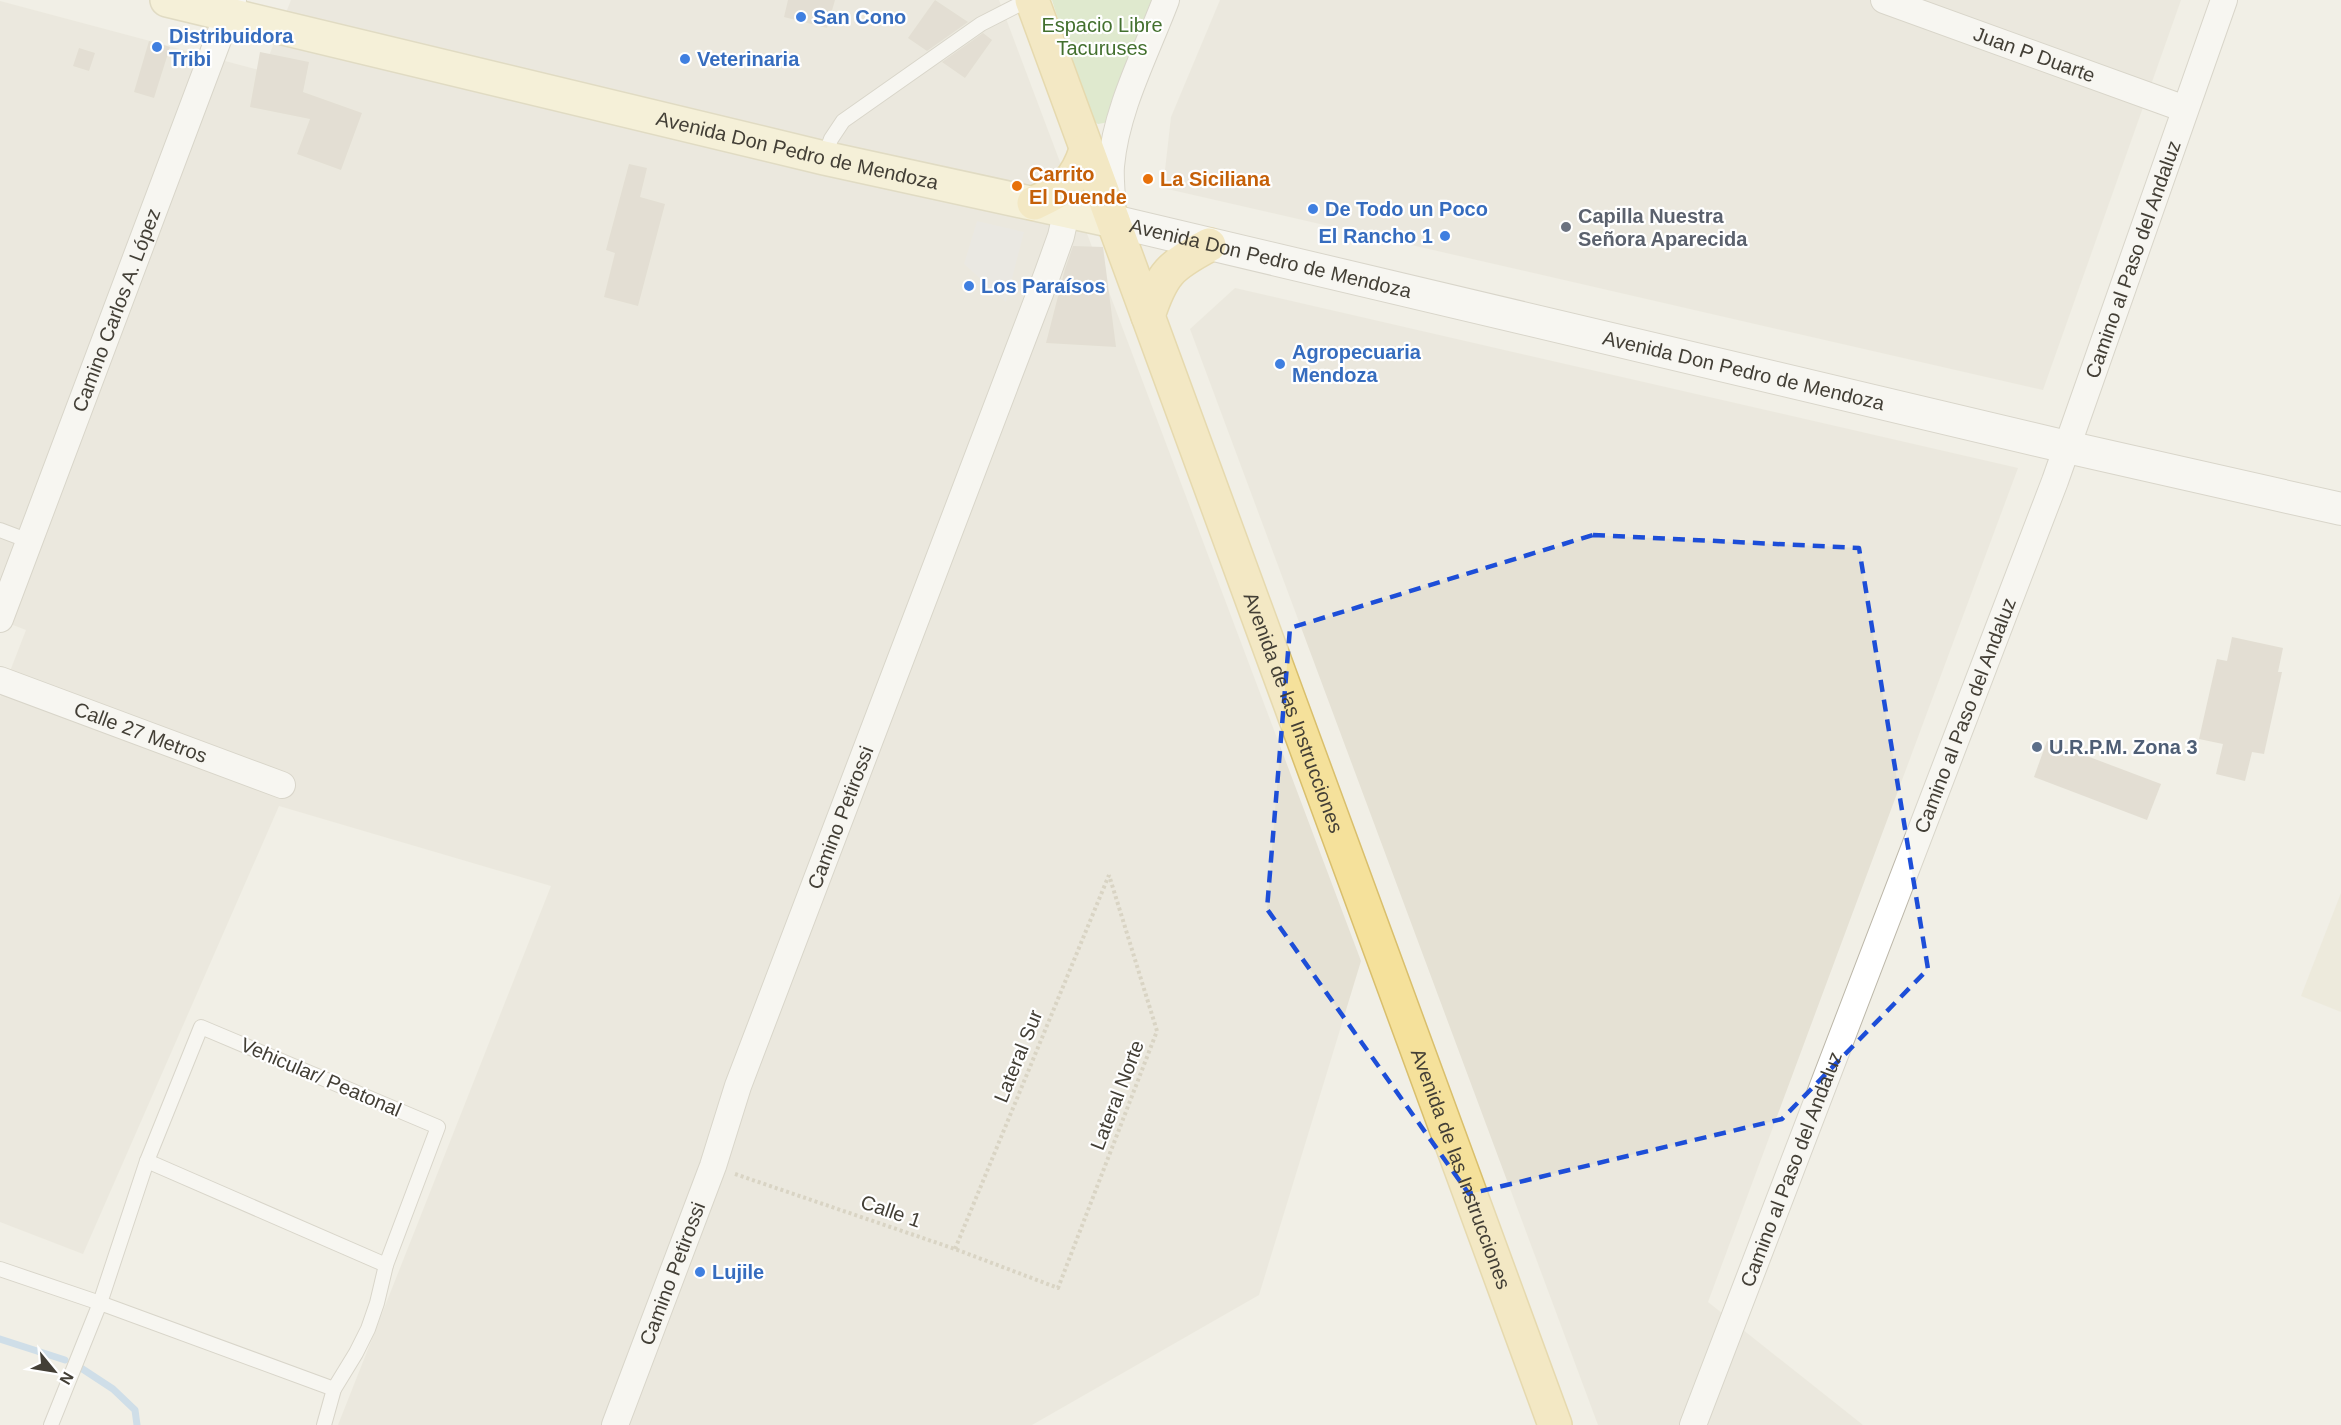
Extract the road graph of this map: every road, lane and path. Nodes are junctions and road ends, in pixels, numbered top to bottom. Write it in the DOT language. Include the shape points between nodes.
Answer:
graph roads {
  1 [pos="167,0"];
  2 [pos="1030,0"];
  3 [pos="1166,0"];
  4 [pos="1884,0"];
  5 [pos="2224,0"];
  6 [pos="230,7"];
  7 [pos="2185,110"];
  8 [pos="1086,150"];
  9 [pos="824,158"];
  10 [pos="1035,202"];
  11 [pos="1067,209"];
  12 [pos="1113,221"];
  13 [pos="1209,245"];
  14 [pos="1148,316"];
  15 [pos="2067,447"];
  16 [pos="2341,509"];
  17 [pos="0,530"];
  18 [pos="29,541"];
  19 [pos="0,619"];
  20 [pos="0,680"];
  21 [pos="282,785"];
  22 [pos="1109,874"];
  23 [pos="147,1161"];
  24 [pos="713,1166"];
  25 [pos="955,1249"];
  26 [pos="386,1265"];
  27 [pos="0,1269"];
  28 [pos="1058,1288"];
  29 [pos="100,1303"];
  30 [pos="334,1389"];
  31 [pos="51,1425"];
  32 [pos="324,1425"];
  33 [pos="615,1425"];
  34 [pos="1555,1425"];
  35 [pos="1693,1425"];
  1 -- 6 [label="main road, Avenida Don Pedro de Mendoza"];
  2 -- 8 [label="main road, Avenida de las Instrucciones"];
  2 -- 9 [label="lane" via="981,24 843,121"];
  3 -- 12 [label="street" via="1114,145"];
  4 -- 7 [label="street, Juan P Duarte"];
  5 -- 7 [label="street, Camino al Paso del Andaluz"];
  6 -- 9 [label="main road, Avenida Don Pedro de Mendoza"];
  6 -- 18 [label="street, Camino Carlos A. López"];
  7 -- 15 [label="street, Camino al Paso del Andaluz"];
  8 -- 10 [label="main road" via="1072,180 1058,193"];
  8 -- 12 [label="main road, Avenida de las Instrucciones"];
  9 -- 10 [label="main road, Avenida Don Pedro de Mendoza"];
  10 -- 11 [label="main road, Avenida Don Pedro de Mendoza"];
  11 -- 12 [label="main road, Avenida Don Pedro de Mendoza"];
  11 -- 24 [label="street, Camino Petirossi" via="1061,237 738,1086"];
  12 -- 13 [label="street, Avenida Don Pedro de Mendoza"];
  12 -- 14 [label="main road, Avenida de las Instrucciones"];
  13 -- 14 [label="main road" via="1171,269 1157,287"];
  13 -- 15 [label="street, Avenida Don Pedro de Mendoza"];
  14 -- 34 [label="main road, Avenida de las Instrucciones"];
  15 -- 16 [label="street, Avenida Don Pedro de Mendoza"];
  15 -- 35 [label="street, Camino al Paso del Andaluz"];
  17 -- 18 [label="lane"];
  18 -- 19 [label="street, Camino Carlos A. López"];
  20 -- 21 [label="street, Calle 27 Metros"];
  22 -- 25 [label="path, Lateral Sur"];
  22 -- 28 [label="path, Lateral Norte" via="1157,1031"];
  23 -- 26 [label="lane"];
  23 -- 26 [label="lane, Vehicular/ Peatonal" via="201,1027 438,1127"];
  23 -- 29 [label="lane, Vehicular/ Peatonal"];
  24 -- 25 [label="path, Calle 1"];
  24 -- 33 [label="street, Camino Petirossi"];
  25 -- 28 [label="path, Calle 1"];
  26 -- 30 [label="lane, Vehicular/ Peatonal" via="368,1329"];
  27 -- 29 [label="lane"];
  29 -- 30 [label="lane"];
  29 -- 31 [label="lane, Vehicular/ Peatonal"];
  30 -- 32 [label="lane, Vehicular/ Peatonal"];
}
